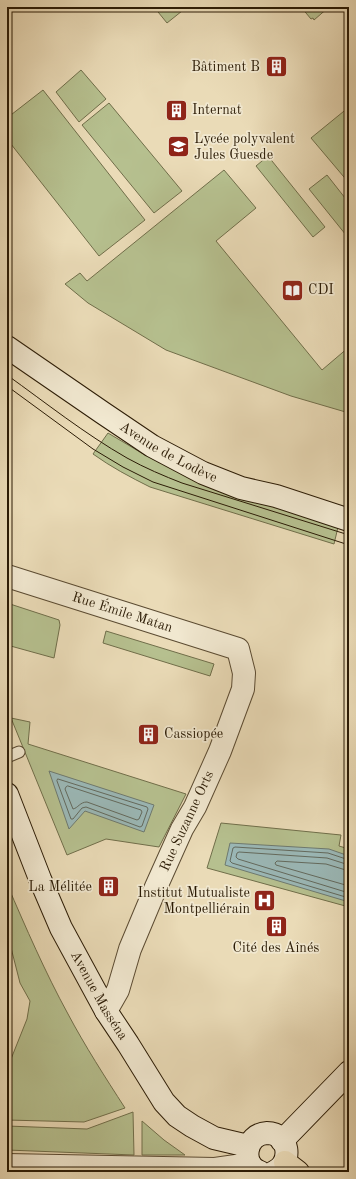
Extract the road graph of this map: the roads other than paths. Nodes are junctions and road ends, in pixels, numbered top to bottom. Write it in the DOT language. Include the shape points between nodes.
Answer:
graph roads {
  1 [pos="7,347"];
  2 [pos="349,520"];
  3 [pos="7,576"];
  4 [pos="238,649"];
  5 [pos="19,752"];
  6 [pos="7,757"];
  7 [pos="7,794"];
  8 [pos="106,1011"];
  9 [pos="349,1072"];
  10 [pos="282,1141"];
  11 [pos="253,1161"];
  12 [pos="7,1165"];
  13 [pos="286,1169"];
  1 -- 2 [label="street, Avenue de Lodève" via="152,446 203,473 241,488 276,496"];
  3 -- 4 [label="street, Rue Émile Matan"];
  4 -- 8 [label="street, Rue Suzanne Orts" via="244,673 244,689 220,751 195,807 182,829 130,949 118,990"];
  5 -- 6 [label="lane"];
  7 -- 8 [label="street, Avenue Masséna" via="61,928"];
  8 -- 11 [label="street, Avenue Masséna" via="164,1102 177,1116"];
  9 -- 10 [label="street"];
  10 -- 11 [label="street" via="274,1135 256,1136 252,1140"];
  10 -- 13 [label="street" via="287,1152"];
  11 -- 12 [label="street" via="215,1169"];
}
